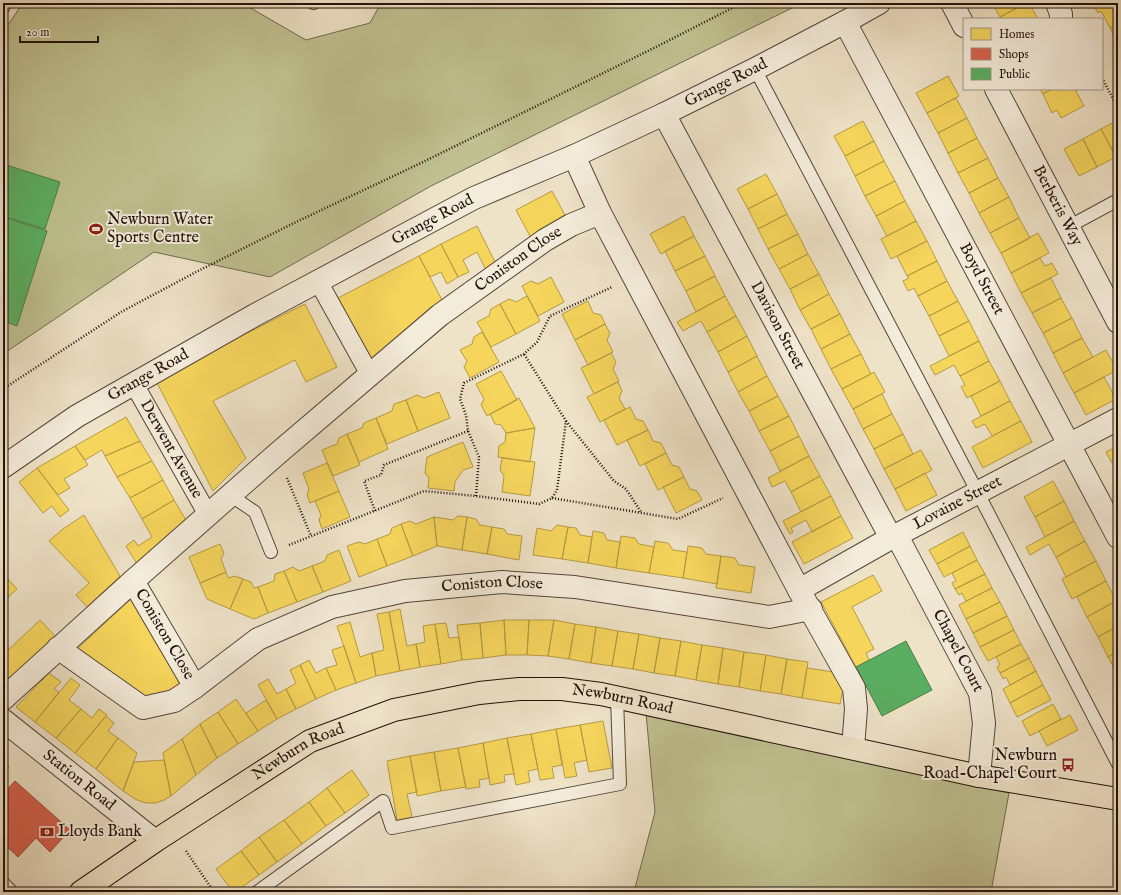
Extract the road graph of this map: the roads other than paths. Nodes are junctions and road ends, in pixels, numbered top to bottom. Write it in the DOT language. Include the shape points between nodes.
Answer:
graph roads {
  1 [pos="6,3"];
  2 [pos="879,3"];
  3 [pos="952,3"];
  4 [pos="1057,3"];
  5 [pos="3,8"];
  6 [pos="1061,18"];
  7 [pos="845,22"];
  8 [pos="963,24"];
  9 [pos="755,69"];
  10 [pos="997,90"];
  11 [pos="664,114"];
  12 [pos="574,156"];
  13 [pos="1118,200"];
  14 [pos="600,212"];
  15 [pos="1068,227"];
  16 [pos="318,281"];
  17 [pos="1118,322"];
  18 [pos="370,375"];
  19 [pos="134,384"];
  20 [pos="1118,419"];
  21 [pos="1070,445"];
  22 [pos="3,467"];
  23 [pos="978,493"];
  24 [pos="230,495"];
  25 [pos="208,515"];
  26 [pos="894,537"];
  27 [pos="1118,537"];
  28 [pos="271,552"];
  29 [pos="133,581"];
  30 [pos="799,590"];
  31 [pos="811,609"];
  32 [pos="58,648"];
  33 [pos="195,688"];
  34 [pos="617,698"];
  35 [pos="3,699"];
  36 [pos="3,720"];
  37 [pos="853,748"];
  38 [pos="1118,764"];
  39 [pos="979,776"];
  40 [pos="1118,799"];
  41 [pos="155,841"];
  42 [pos="3,883"];
  43 [pos="12,892"];
  44 [pos="81,892"];
  45 [pos="257,892"];
  1 -- 5 [label="lane"];
  2 -- 7 [label="street, Grange Road"];
  3 -- 8 [label="street"];
  4 -- 6 [label="street"];
  7 -- 9 [label="street, Grange Road"];
  7 -- 21 [label="street, Boyd Street"];
  9 -- 11 [label="street, Grange Road"];
  9 -- 23 [label="lane"];
  10 -- 15 [label="street, Berberis Way"];
  11 -- 12 [label="street, Grange Road"];
  11 -- 26 [label="street, Davison Street"];
  12 -- 14 [label="street"];
  12 -- 16 [label="street, Grange Road" via="474,198"];
  13 -- 15 [label="lane"];
  14 -- 18 [label="street, Coniston Close" via="545,240 440,315"];
  14 -- 30 [label="street"];
  15 -- 17 [label="street, Berberis Way"];
  16 -- 18 [label="street"];
  16 -- 19 [label="street, Grange Road"];
  18 -- 24 [label="street, Coniston Close"];
  19 -- 22 [label="street, Grange Road" via="76,416"];
  19 -- 25 [label="street, Derwent Avenue"];
  20 -- 21 [label="street, Lovaine Street"];
  21 -- 23 [label="street, Lovaine Street"];
  21 -- 27 [label="street, Boyd Street"];
  23 -- 26 [label="street, Lovaine Street"];
  23 -- 38 [label="lane"];
  24 -- 25 [label="street, Coniston Close"];
  24 -- 28 [label="lane" via="255,512"];
  25 -- 29 [label="street, Coniston Close"];
  26 -- 30 [label="street, Lovaine Street"];
  26 -- 39 [label="street, Chapel Court" via="980,693 984,723"];
  29 -- 32 [label="street, Coniston Close"];
  29 -- 33 [label="street, Coniston Close"];
  30 -- 31 [label="street"];
  31 -- 33 [label="street, Coniston Close" via="769,617 575,587 502,582 405,591 332,607 258,639"];
  31 -- 37 [label="street" via="854,688 856,709"];
  32 -- 33 [label="street, Coniston Close" via="143,708 174,701"];
  32 -- 35 [label="street, Coniston Close"];
  34 -- 37 [label="main road, Newburn Road"];
  34 -- 41 [label="main road, Newburn Road" via="562,689 520,689 479,693 394,710 310,741"];
  34 -- 45 [label="lane" via="620,784 392,828 383,801"];
  36 -- 41 [label="street, Station Road"];
  37 -- 39 [label="main road, Newburn Road"];
  39 -- 40 [label="main road, Newburn Road"];
  41 -- 44 [label="main road, Newburn Road"];
  42 -- 43 [label="lane"];
}
